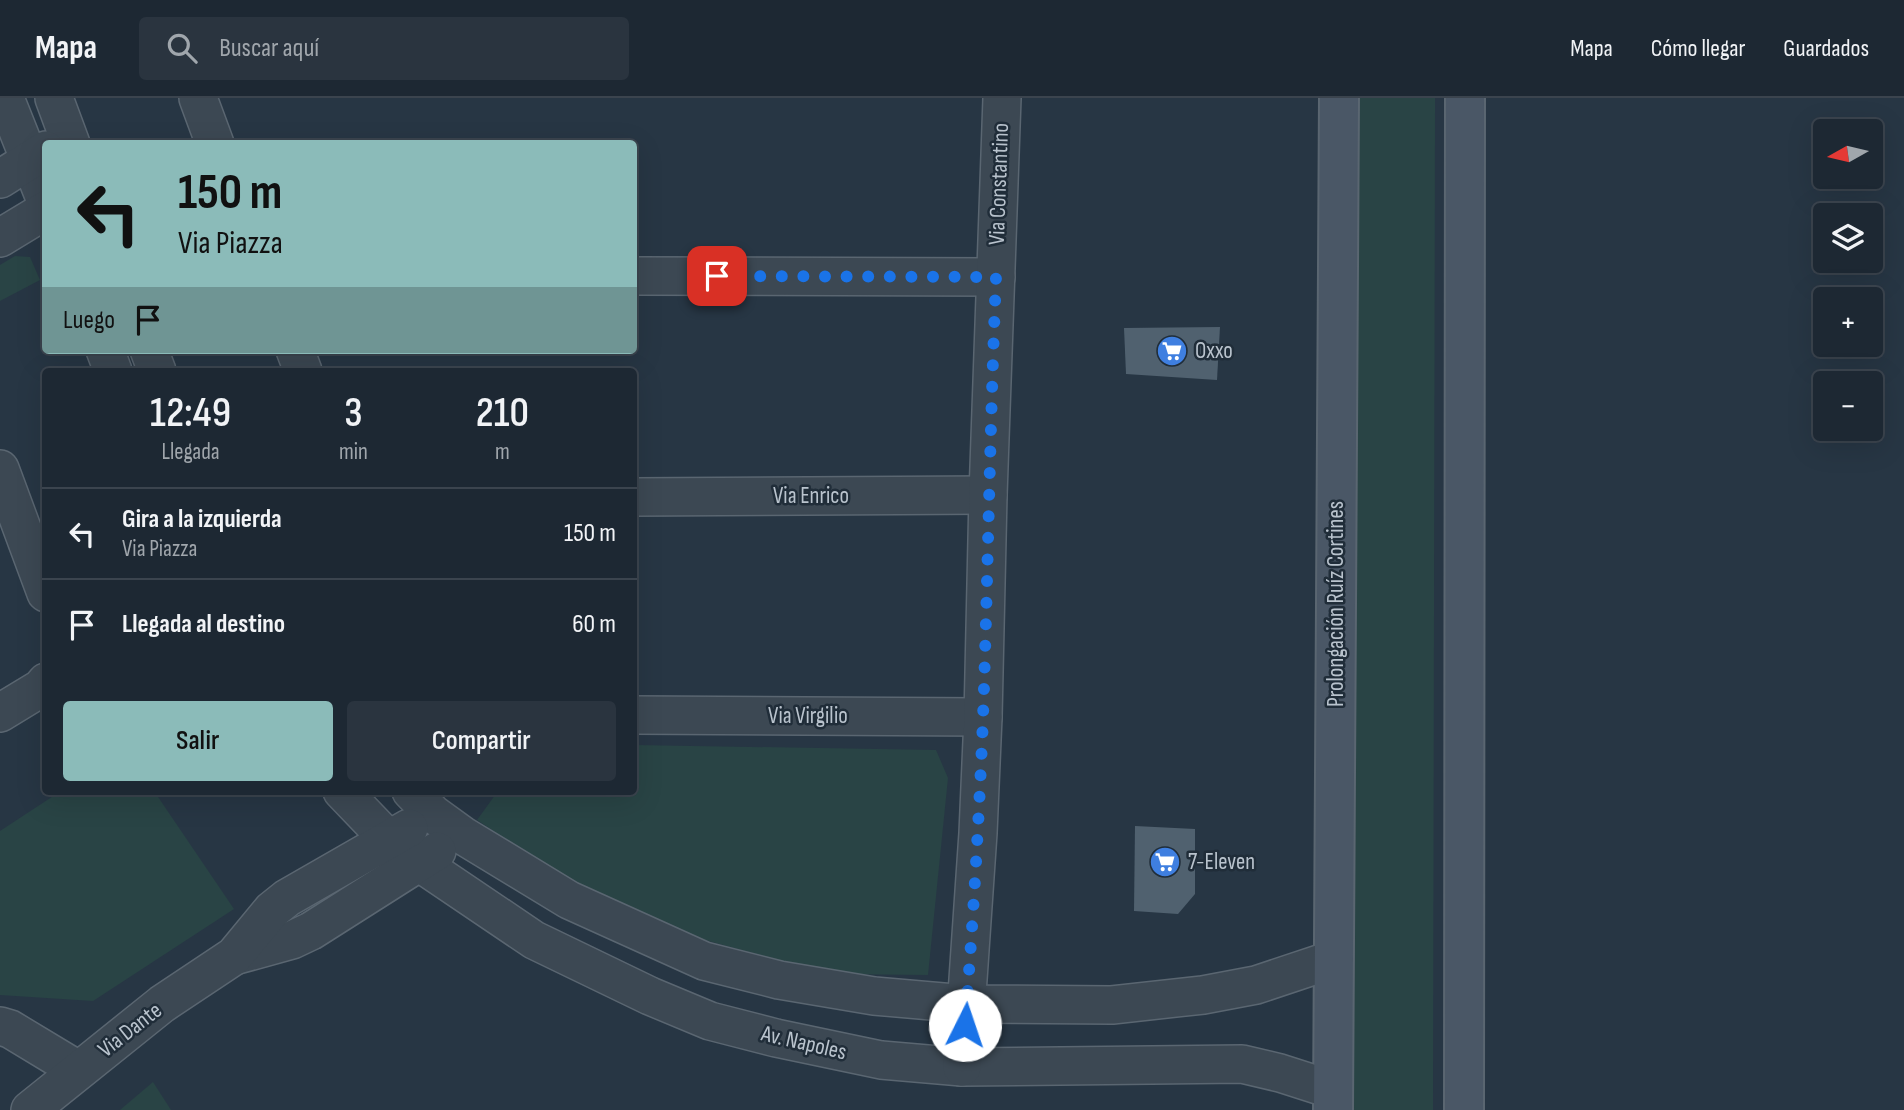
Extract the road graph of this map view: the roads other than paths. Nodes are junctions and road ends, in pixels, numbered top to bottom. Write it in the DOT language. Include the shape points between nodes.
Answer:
graph roads {
  1 [pos="5,98"];
  2 [pos="54,98"];
  3 [pos="198,98"];
  4 [pos="1002,98"];
  5 [pos="1339,98"];
  6 [pos="1465,98"];
  7 [pos="47,140"];
  8 [pos="214,140"];
  9 [pos="42,148"];
  10 [pos="42,212"];
  11 [pos="0,238"];
  12 [pos="637,276"];
  13 [pos="996,277"];
  14 [pos="0,469"];
  15 [pos="988,495"];
  16 [pos="637,497"];
  17 [pos="42,582"];
  18 [pos="42,687"];
  19 [pos="0,713"];
  20 [pos="637,715"];
  21 [pos="983,716"];
  22 [pos="346,795"];
  23 [pos="435,814"];
  24 [pos="389,840"];
  25 [pos="419,863"];
  26 [pos="234,956"];
  27 [pos="1334,959"];
  28 [pos="967,1004"];
  29 [pos="0,1026"];
  30 [pos="962,1067"];
  31 [pos="78,1070"];
  32 [pos="1333,1100"];
  33 [pos="30,1110"];
  34 [pos="1464,1110"];
  1 -- 9 [label="street"];
  2 -- 7 [label="street"];
  3 -- 8 [label="street"];
  4 -- 13 [label="street, Via Constantino"];
  5 -- 27 [label="main road, Prolongación Ruíz Cortines"];
  6 -- 34 [label="main road"];
  10 -- 11 [label="street"];
  12 -- 13 [label="street"];
  13 -- 15 [label="street, Via Constantino"];
  14 -- 17 [label="street"];
  15 -- 16 [label="street, Via Enrico"];
  15 -- 21 [label="street, Via Constantino"];
  18 -- 19 [label="street"];
  20 -- 21 [label="street, Via Virgilio"];
  21 -- 28 [label="street, Via Constantino"];
  22 -- 24 [label="street, Av. Napoles"];
  23 -- 24 [label="street"];
  23 -- 25 [label="street"];
  23 -- 28 [label="street" via="569,900 704,961 874,996"];
  24 -- 25 [label="street, Av. Napoles"];
  24 -- 26 [label="street" via="287,898"];
  25 -- 26 [label="street" via="311,932"];
  25 -- 30 [label="street, Av. Napoles" via="534,940 710,1021 881,1060"];
  26 -- 31 [label="street, Via Dante" via="162,1004"];
  27 -- 28 [label="street" via="1256,985 1203,995 1112,1005"];
  27 -- 32 [label="main road, Prolongación Ruíz Cortines"];
  28 -- 30 [label="street, Via Constantino"];
  29 -- 31 [label="street"];
  30 -- 32 [label="street, Av. Napoles" via="1242,1064 1280,1073"];
  31 -- 33 [label="street, Via Dante"];
}
